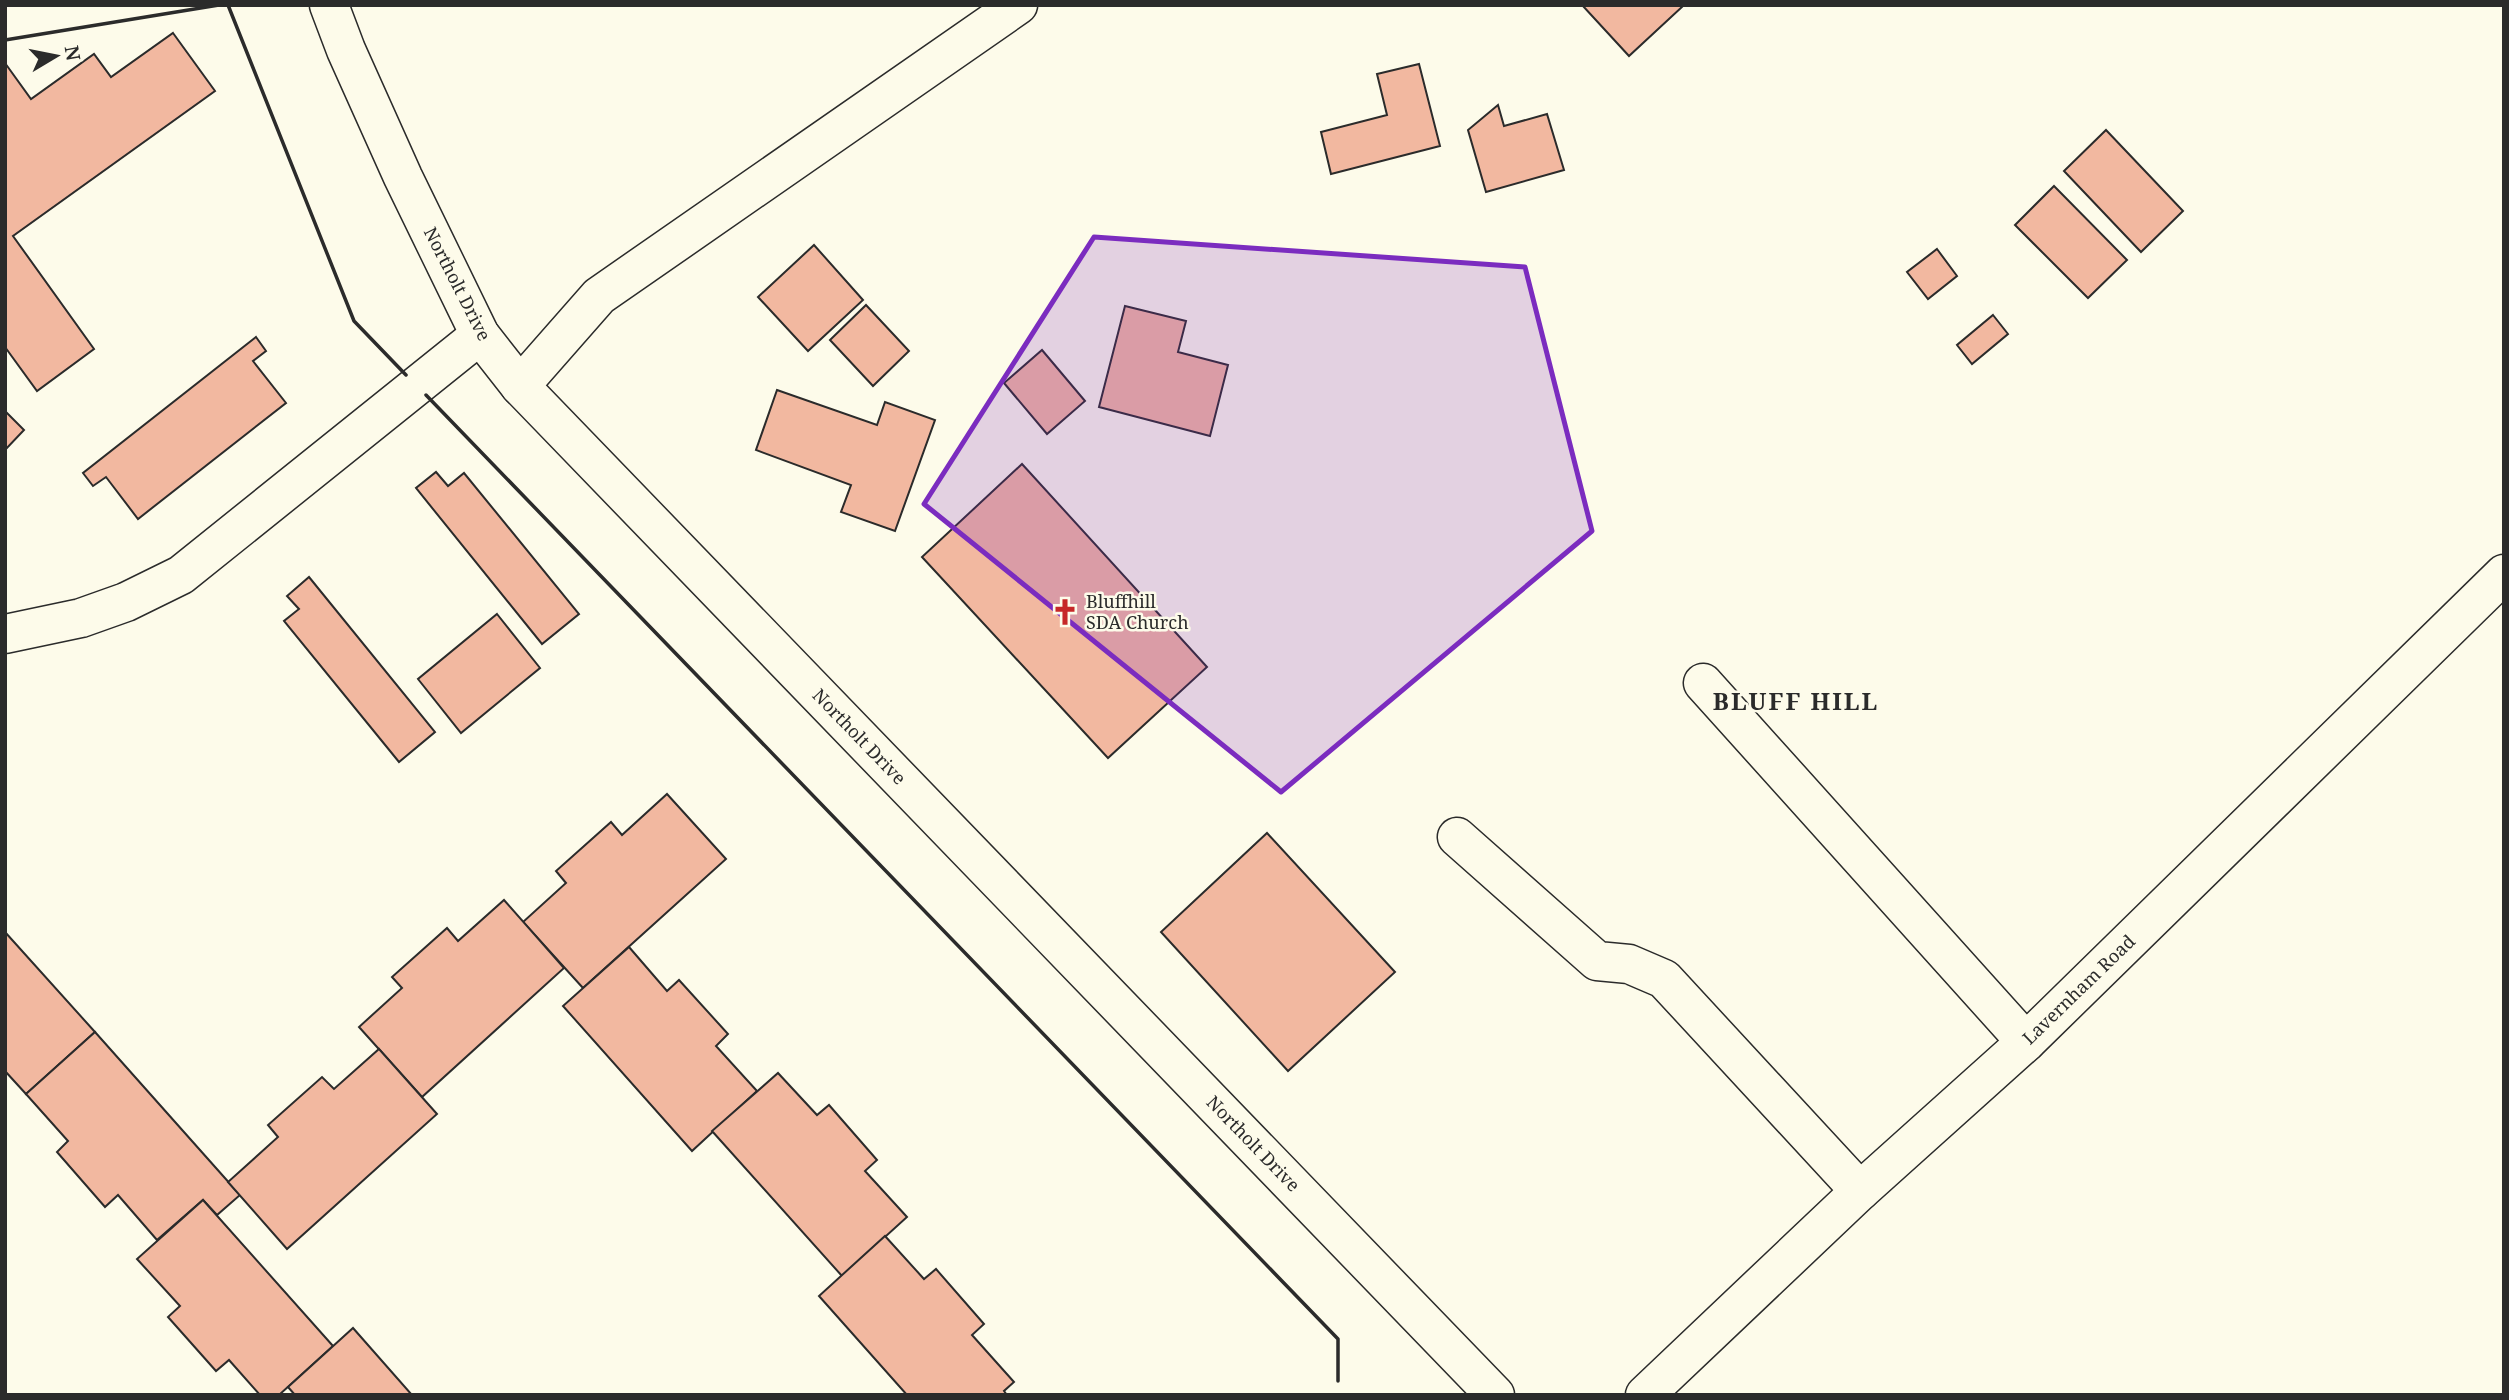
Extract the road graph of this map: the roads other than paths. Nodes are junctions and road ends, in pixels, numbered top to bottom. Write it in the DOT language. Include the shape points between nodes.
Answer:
graph roads {
  1 [pos="329,5"];
  2 [pos="1018,5"];
  3 [pos="480,335"];
  4 [pos="520,386"];
  5 [pos="2504,574"];
  6 [pos="5,634"];
  7 [pos="1703,683"];
  8 [pos="1457,837"];
  9 [pos="2026,1042"];
  10 [pos="1860,1191"];
  11 [pos="1495,1395"];
  12 [pos="1645,1395"];
  1 -- 3 [label="street, Northolt Drive" via="403,177"];
  2 -- 4 [label="street" via="599,296"];
  3 -- 4 [label="street, Northolt Drive"];
  3 -- 6 [label="street" via="180,575 80,618"];
  4 -- 11 [label="street, Northolt Drive"];
  5 -- 9 [label="street, Lavernham Road"];
  7 -- 9 [label="street"];
  8 -- 10 [label="street" via="1597,961 1629,964 1664,979"];
  9 -- 10 [label="street, Lavernham Road"];
  10 -- 12 [label="street, Lavernham Road"];
}
